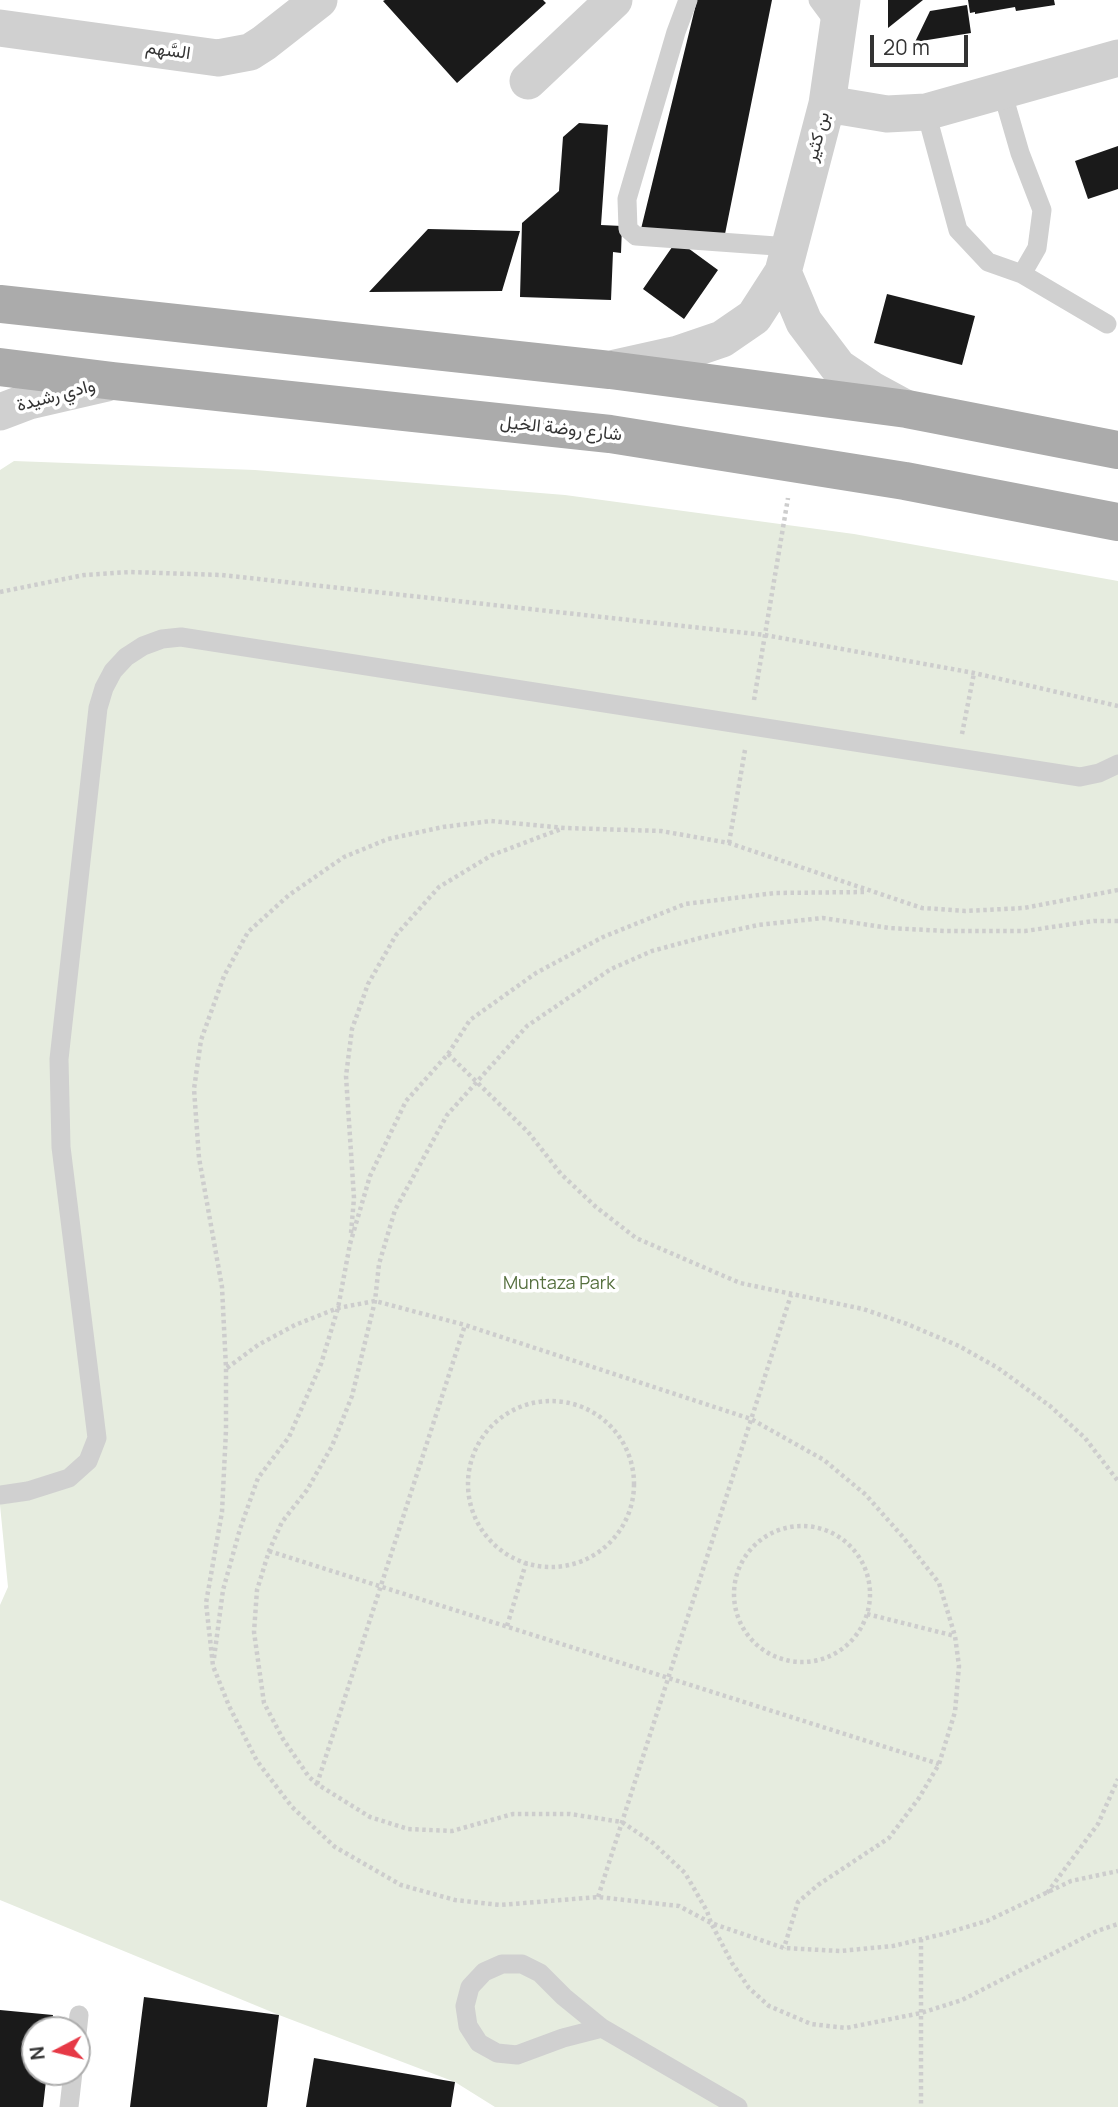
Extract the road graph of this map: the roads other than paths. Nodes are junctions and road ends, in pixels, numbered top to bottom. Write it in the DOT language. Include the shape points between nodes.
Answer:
graph roads {
  1 [pos="319,0"];
  2 [pos="614,0"];
  3 [pos="688,0"];
  4 [pos="833,9"];
  5 [pos="0,28"];
  6 [pos="1118,58"];
  7 [pos="528,81"];
  8 [pos="1002,91"];
  9 [pos="827,104"];
  10 [pos="926,112"];
  11 [pos="786,260"];
  12 [pos="1021,274"];
  13 [pos="0,304"];
  14 [pos="1107,324"];
  15 [pos="0,367"];
  16 [pos="610,370"];
  17 [pos="113,381"];
  18 [pos="907,409"];
  19 [pos="0,412"];
  20 [pos="1118,450"];
  21 [pos="1118,522"];
  22 [pos="1118,764"];
  23 [pos="0,1495"];
  24 [pos="602,2028"];
  25 [pos="71,2086"];
  26 [pos="69,2107"];
  27 [pos="738,2107"];
  1 -- 5 [label="street, السَّهم" via="250,52 235,57"];
  2 -- 7 [label="street"];
  3 -- 11 [label="lane" via="626,199 628,229 636,236"];
  4 -- 9 [label="street, بن كثير"];
  6 -- 8 [label="street"];
  8 -- 10 [label="street"];
  8 -- 12 [label="lane" via="1042,210 1037,248"];
  9 -- 10 [label="street" via="887,114"];
  9 -- 11 [label="street, بن كثير"];
  10 -- 12 [label="lane" via="958,230 988,262"];
  11 -- 16 [label="street, بن كثير" via="754,317 722,339"];
  11 -- 18 [label="street" via="804,322 838,367"];
  12 -- 14 [label="lane"];
  13 -- 16 [label="main road"];
  15 -- 17 [label="main road, شارع روضة الخيل"];
  16 -- 18 [label="main road"];
  17 -- 19 [label="street, وادي رشيدة"];
  17 -- 21 [label="main road, شارع روضة الخيل" via="610,434 905,481"];
  18 -- 20 [label="main road"];
  22 -- 23 [label="lane" via="1080,777 181,637 143,646 108,680 99,708 59,1059 61,1147 97,1438 88,1461 69,1478"];
  24 -- 24 [label="lane" via="540,1973 522,1964 502,1964 484,1972 470,1987 465,2006 468,2026 479,2043 497,2053 517,2055"];
  24 -- 27 [label="lane"];
  25 -- 26 [label="lane"];
}
